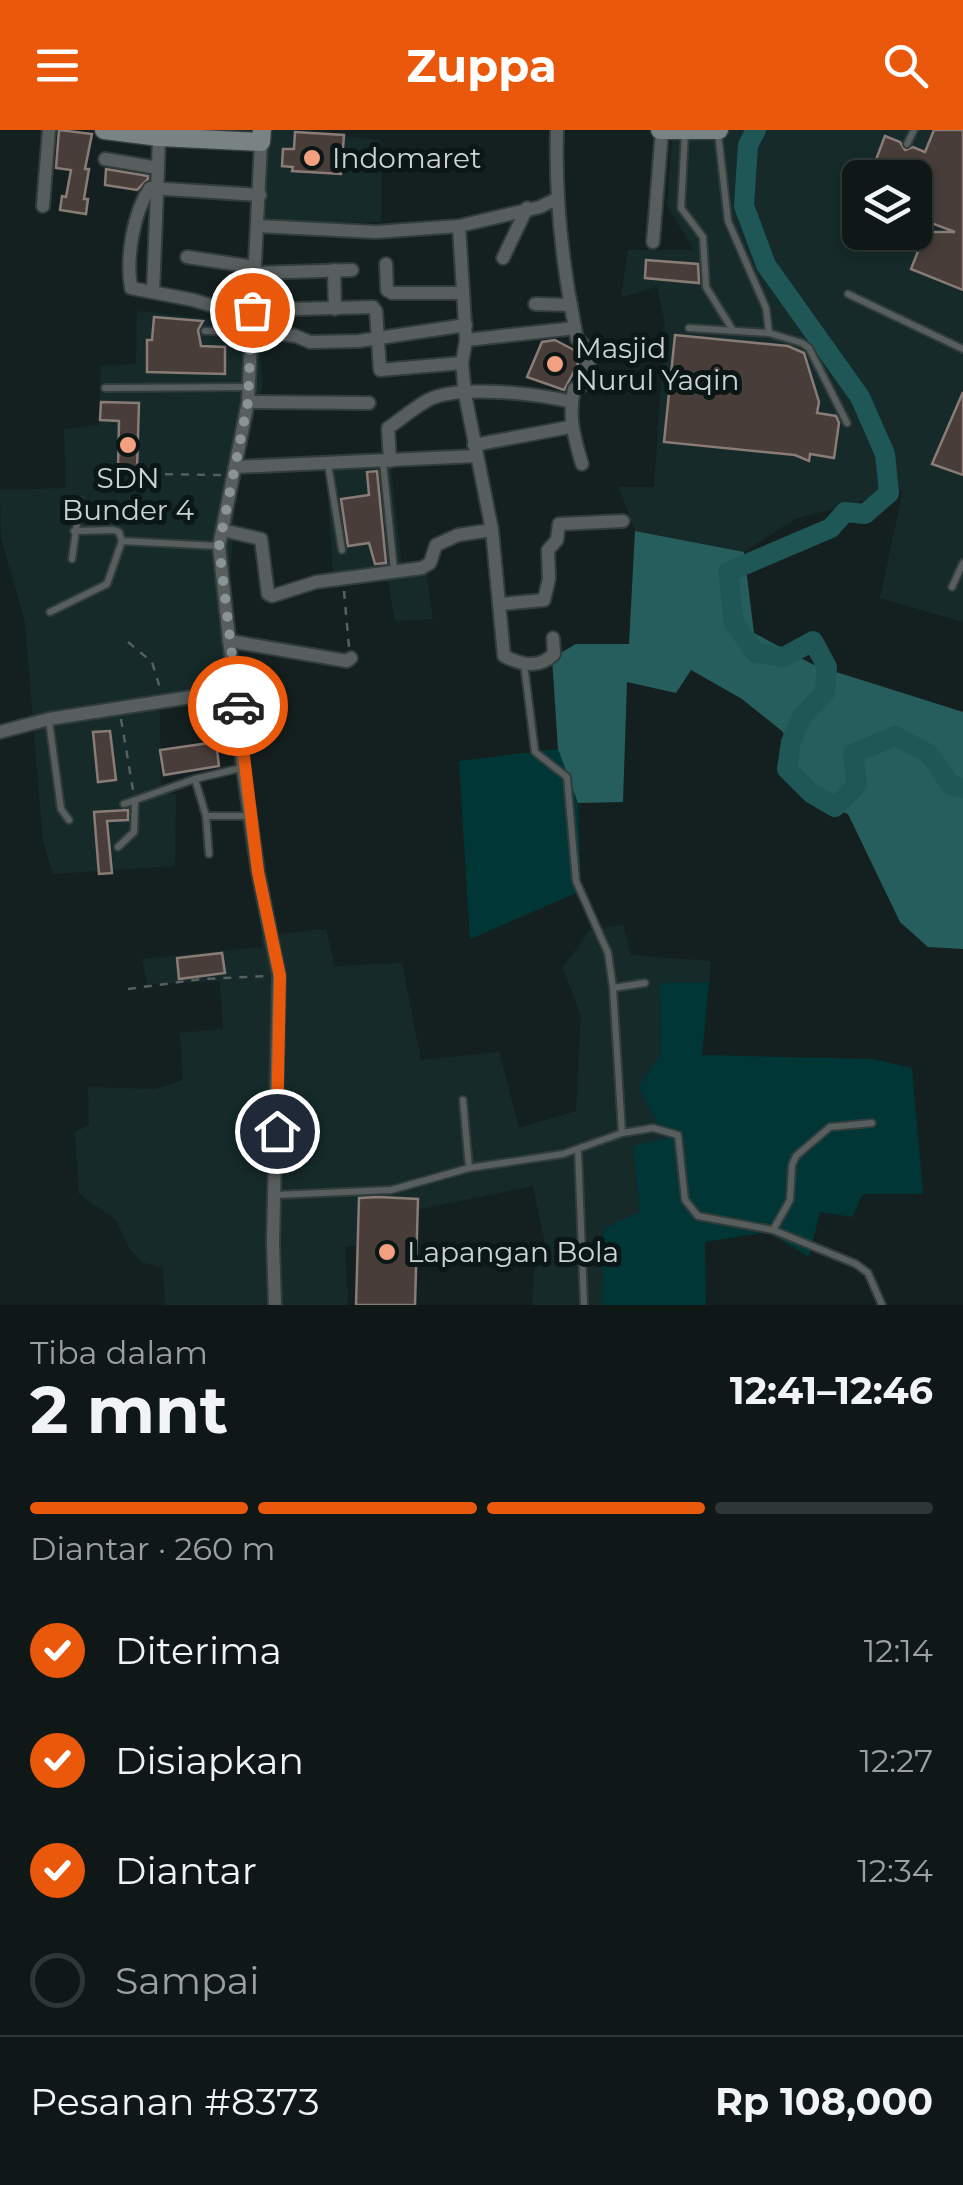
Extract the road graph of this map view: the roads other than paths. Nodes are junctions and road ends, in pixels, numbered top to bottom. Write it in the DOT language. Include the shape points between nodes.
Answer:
graph roads {
  1 [pos="50,130"];
  2 [pos="108,130"];
  3 [pos="558,130"];
  4 [pos="661,130"];
  5 [pos="718,130"];
  6 [pos="914,130"];
  7 [pos="134,132"];
  8 [pos="685,132"];
  9 [pos="207,134"];
  10 [pos="262,136"];
  11 [pos="159,138"];
  12 [pos="907,144"];
  13 [pos="105,159"];
  14 [pos="158,168"];
  15 [pos="158,187"];
  16 [pos="260,194"];
  17 [pos="558,198"];
  18 [pos="43,206"];
  19 [pos="527,208"];
  20 [pos="258,226"];
  21 [pos="460,226"];
  22 [pos="654,242"];
  23 [pos="187,256"];
  24 [pos="503,258"];
  25 [pos="386,264"];
  26 [pos="255,270"];
  27 [pos="334,270"];
  28 [pos="352,270"];
  29 [pos="153,292"];
  30 [pos="463,293"];
  31 [pos="848,294"];
  32 [pos="534,304"];
  33 [pos="572,305"];
  34 [pos="335,309"];
  35 [pos="251,322"];
  36 [pos="466,325"];
  37 [pos="574,328"];
  38 [pos="688,328"];
  39 [pos="732,330"];
  40 [pos="205,331"];
  41 [pos="769,333"];
  42 [pos="377,340"];
  43 [pos="466,340"];
  44 [pos="963,349"];
  45 [pos="462,363"];
  46 [pos="249,387"];
  47 [pos="105,388"];
  48 [pos="465,394"];
  49 [pos="248,402"];
  50 [pos="572,402"];
  51 [pos="369,403"];
  52 [pos="847,423"];
  53 [pos="570,426"];
  54 [pos="475,451"];
  55 [pos="387,462"];
  56 [pos="328,464"];
  57 [pos="582,464"];
  58 [pos="234,471"];
  59 [pos="80,502"];
  60 [pos="624,521"];
  61 [pos="222,530"];
  62 [pos="492,530"];
  63 [pos="74,532"];
  64 [pos="122,541"];
  65 [pos="219,546"];
  66 [pos="342,550"];
  67 [pos="72,559"];
  68 [pos="963,563"];
  69 [pos="394,574"];
  70 [pos="952,588"];
  71 [pos="501,604"];
  72 [pos="50,612"];
  73 [pos="553,638"];
  74 [pos="229,641"];
  75 [pos="351,658"];
  76 [pos="524,664"];
  77 [pos="236,690"];
  78 [pos="49,720"];
  79 [pos="0,732"];
  80 [pos="243,768"];
  81 [pos="195,779"];
  82 [pos="135,801"];
  83 [pos="124,804"];
  84 [pos="206,816"];
  85 [pos="251,816"];
  86 [pos="69,820"];
  87 [pos="118,847"];
  88 [pos="209,854"];
  89 [pos="645,984"];
  90 [pos="613,988"];
  91 [pos="463,1100"];
  92 [pos="872,1123"];
  93 [pos="622,1133"];
  94 [pos="578,1150"];
  95 [pos="469,1168"];
  96 [pos="275,1195"];
  97 [pos="773,1230"];
  98 [pos="584,1304"];
  99 [pos="276,1305"];
  100 [pos="882,1305"];
  1 -- 18 [label="street"];
  2 -- 7 [label="street"];
  3 -- 17 [label="street"];
  4 -- 8 [label="street"];
  4 -- 22 [label="street"];
  5 -- 8 [label="street"];
  5 -- 41 [label="lane" via="728,221 766,308"];
  6 -- 12 [label="lane"];
  7 -- 11 [label="street"];
  8 -- 39 [label="lane" via="681,208 702,237 706,287"];
  9 -- 10 [label="street"];
  9 -- 11 [label="street"];
  10 -- 16 [label="street"];
  11 -- 14 [label="street"];
  13 -- 14 [label="street"];
  14 -- 15 [label="street"];
  15 -- 16 [label="street"];
  15 -- 29 [label="street"];
  15 -- 29 [label="street" via="148,190 131,241 130,287"];
  16 -- 20 [label="street"];
  17 -- 19 [label="street"];
  17 -- 33 [label="street"];
  19 -- 21 [label="street"];
  19 -- 24 [label="street"];
  20 -- 21 [label="street" via="376,232"];
  20 -- 26 [label="street"];
  21 -- 30 [label="street"];
  23 -- 26 [label="street"];
  25 -- 30 [label="street" via="392,293"];
  26 -- 27 [label="street"];
  26 -- 35 [label="street"];
  27 -- 28 [label="street"];
  27 -- 34 [label="street"];
  29 -- 35 [label="street"];
  30 -- 36 [label="street"];
  31 -- 44 [label="lane"];
  32 -- 33 [label="street"];
  33 -- 37 [label="street"];
  34 -- 35 [label="street"];
  34 -- 42 [label="street" via="375,308"];
  35 -- 40 [label="lane"];
  35 -- 42 [label="street" via="310,342"];
  35 -- 46 [label="street"];
  36 -- 42 [label="street"];
  36 -- 43 [label="street"];
  37 -- 43 [label="street"];
  37 -- 50 [label="street" via="590,366"];
  38 -- 39 [label="lane"];
  39 -- 41 [label="lane"];
  41 -- 52 [label="lane" via="809,348"];
  42 -- 45 [label="street" via="380,370"];
  43 -- 45 [label="street"];
  45 -- 48 [label="street"];
  46 -- 47 [label="lane"];
  46 -- 49 [label="street"];
  48 -- 50 [label="street"];
  48 -- 54 [label="street"];
  48 -- 55 [label="street" via="430,399 388,428"];
  49 -- 51 [label="street"];
  49 -- 58 [label="street"];
  50 -- 53 [label="street"];
  53 -- 54 [label="street"];
  53 -- 57 [label="street"];
  54 -- 55 [label="street"];
  54 -- 62 [label="street"];
  55 -- 56 [label="street"];
  55 -- 69 [label="lane"];
  56 -- 58 [label="street"];
  56 -- 66 [label="lane"];
  58 -- 61 [label="street"];
  59 -- 63 [label="lane"];
  60 -- 71 [label="street" via="559,524 548,550 544,600"];
  61 -- 65 [label="street"];
  61 -- 69 [label="street" via="261,539 270,595 316,582"];
  62 -- 69 [label="street" via="445,540 427,566"];
  62 -- 71 [label="street"];
  63 -- 64 [label="lane" via="114,530"];
  63 -- 67 [label="lane"];
  64 -- 65 [label="lane"];
  64 -- 72 [label="lane" via="107,584"];
  65 -- 74 [label="street"];
  68 -- 70 [label="lane"];
  71 -- 76 [label="street" via="504,656"];
  73 -- 76 [label="street" via="549,659"];
  74 -- 75 [label="street"];
  74 -- 77 [label="street"];
  76 -- 90 [label="lane" via="535,752 566,777 576,881 608,954"];
  77 -- 78 [label="street"];
  77 -- 80 [label="street"];
  78 -- 79 [label="street"];
  78 -- 86 [label="lane" via="61,809"];
  80 -- 81 [label="lane"];
  80 -- 85 [label="street"];
  81 -- 82 [label="lane"];
  81 -- 84 [label="lane"];
  82 -- 83 [label="lane"];
  82 -- 87 [label="lane" via="133,837"];
  84 -- 85 [label="lane"];
  84 -- 88 [label="lane"];
  85 -- 96 [label="street" via="280,976"];
  89 -- 90 [label="lane"];
  90 -- 93 [label="lane"];
  91 -- 95 [label="lane"];
  92 -- 97 [label="lane" via="830,1127 796,1156 790,1200"];
  93 -- 94 [label="lane"];
  93 -- 97 [label="lane" via="654,1128 678,1135 685,1200 698,1216"];
  94 -- 95 [label="lane"];
  94 -- 98 [label="lane"];
  95 -- 96 [label="lane" via="377,1192"];
  96 -- 99 [label="street"];
  97 -- 100 [label="lane" via="856,1264 868,1273"];
}
